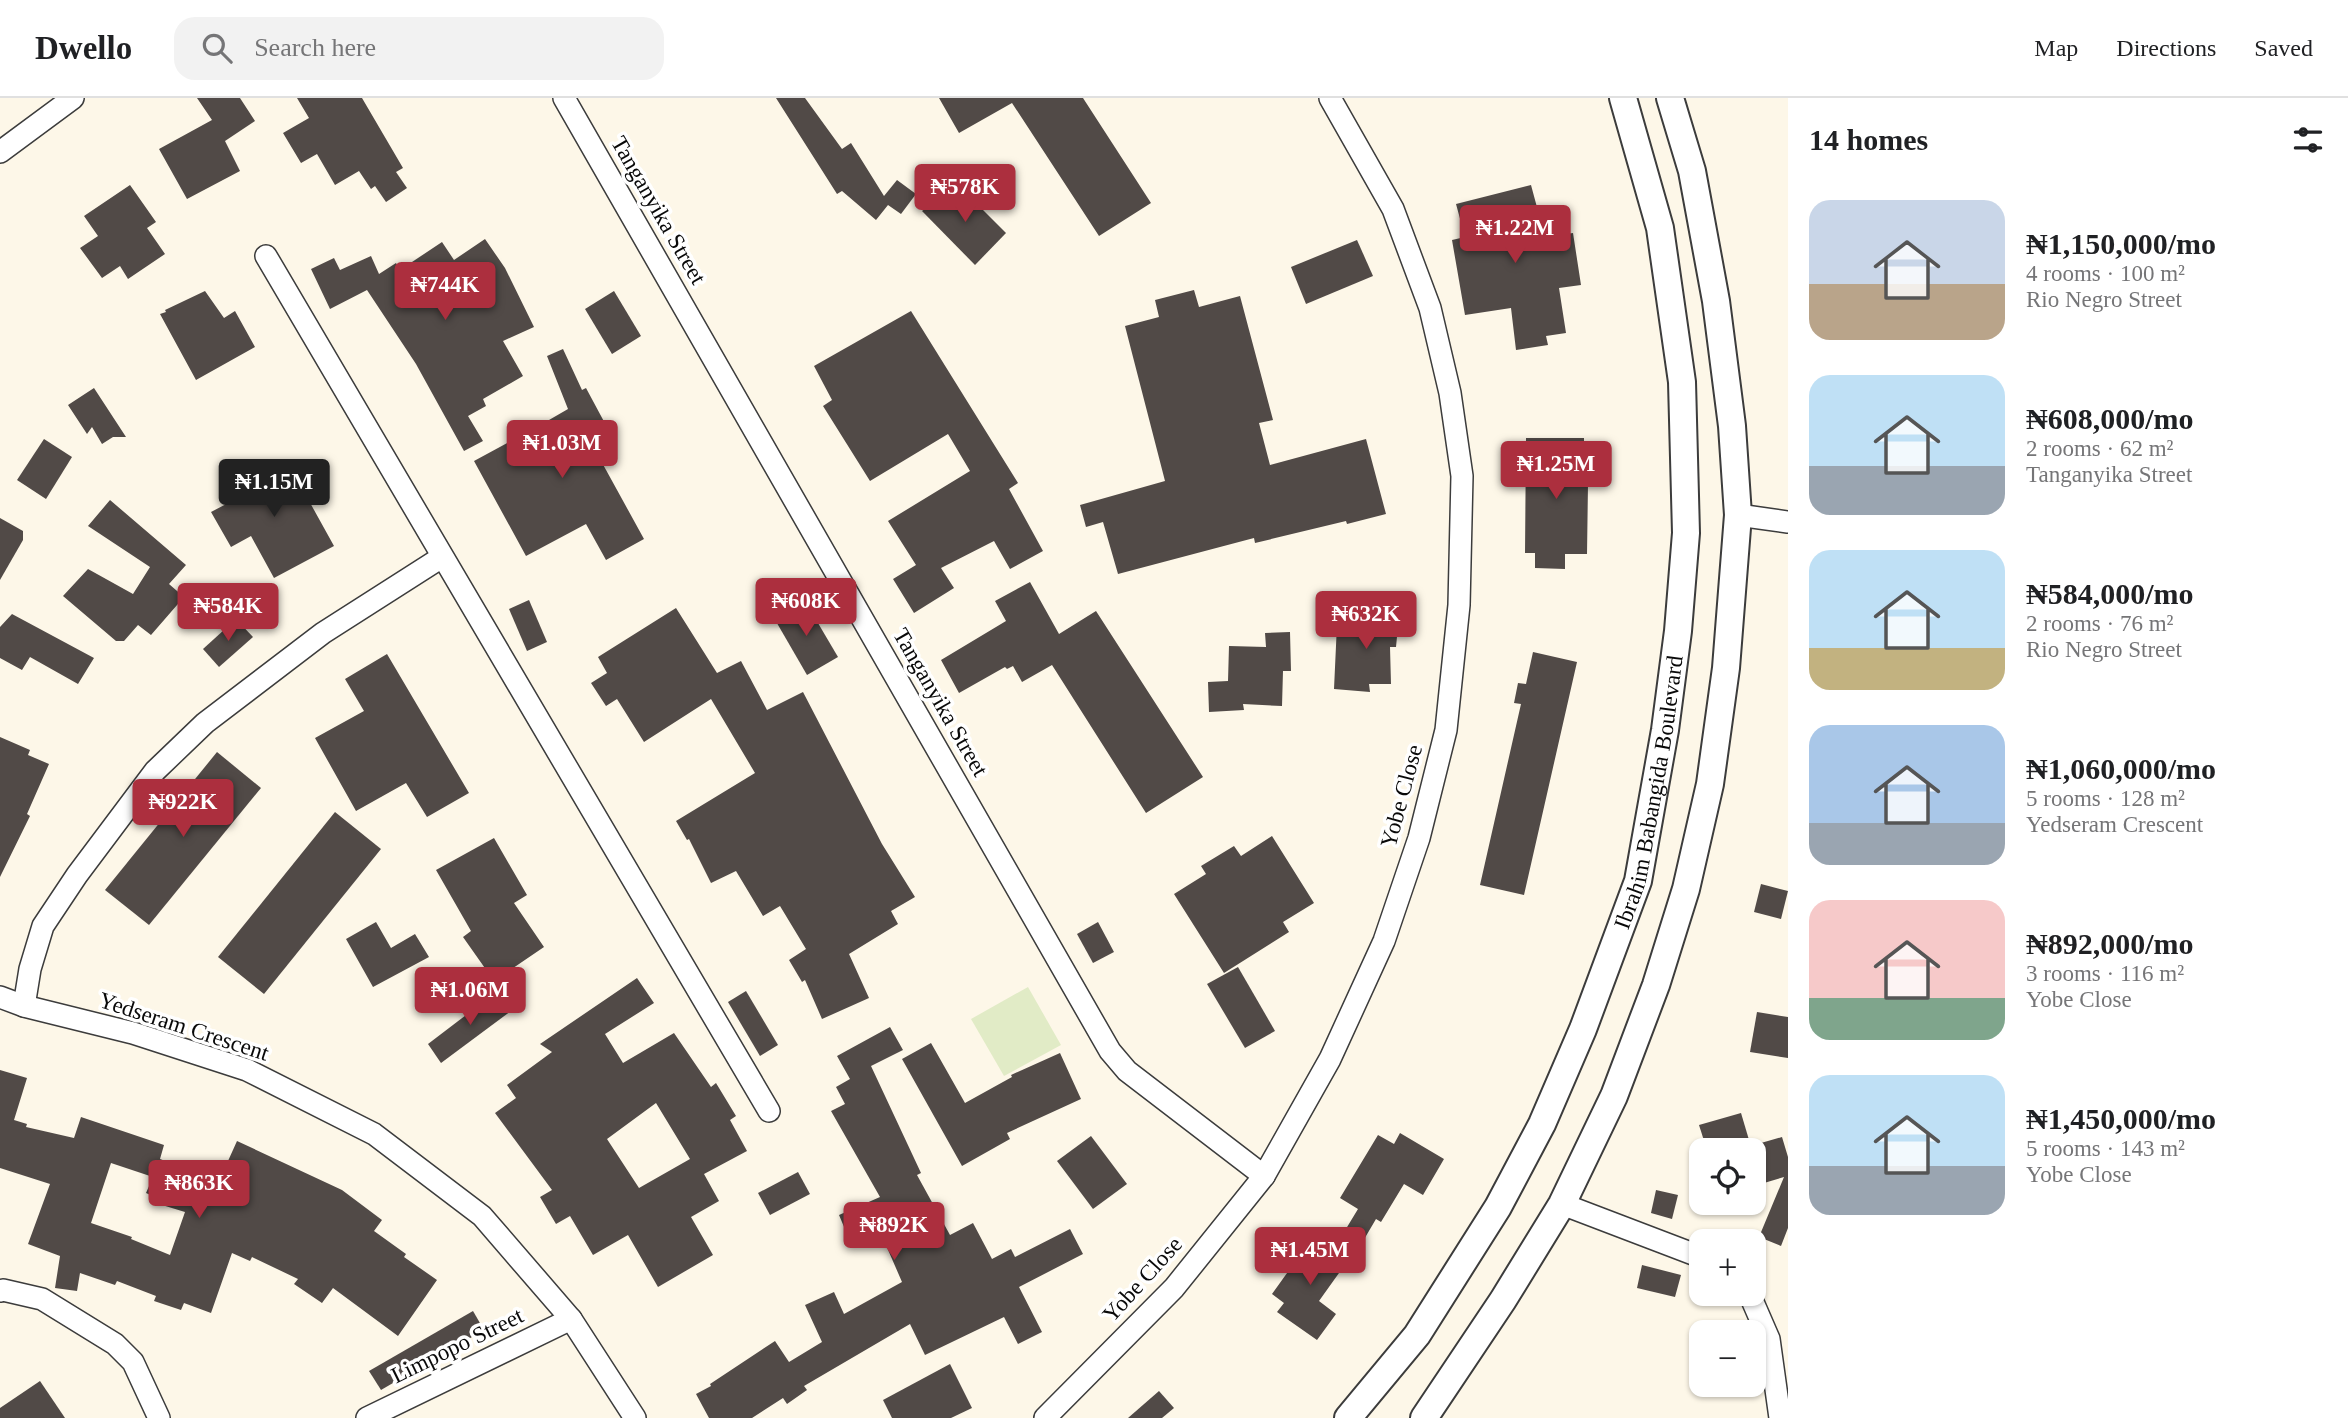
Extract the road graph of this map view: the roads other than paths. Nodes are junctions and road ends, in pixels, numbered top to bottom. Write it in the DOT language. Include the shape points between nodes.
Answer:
graph roads {
  1 [pos="74,98"];
  2 [pos="564,98"];
  3 [pos="1330,98"];
  4 [pos="1623,98"];
  5 [pos="1670,98"];
  6 [pos="0,152"];
  7 [pos="266,256"];
  8 [pos="1738,515"];
  9 [pos="1788,522"];
  10 [pos="442,557"];
  11 [pos="0,997"];
  12 [pos="24,1006"];
  13 [pos="769,1111"];
  14 [pos="1264,1176"];
  15 [pos="1562,1203"];
  16 [pos="1689,1252"];
  17 [pos="0,1291"];
  18 [pos="1755,1306"];
  19 [pos="571,1319"];
  20 [pos="159,1418"];
  21 [pos="367,1418"];
  22 [pos="635,1418"];
  23 [pos="1045,1418"];
  24 [pos="1348,1418"];
  25 [pos="1424,1418"];
  26 [pos="1780,1418"];
  1 -- 6 [label="street"];
  2 -- 14 [label="street, Tanganyika Street" via="1110,1051 1127,1071"];
  3 -- 14 [label="street, Yobe Close" via="1393,209 1430,308 1450,393 1462,476 1459,605 1446,730 1419,838 1384,941 1330,1059"];
  4 -- 24 [label="street, Ibrahim Babangida Boulevard" via="1660,228 1682,382 1686,533 1665,730 1638,881 1578,1041 1498,1208 1417,1335"];
  5 -- 8 [label="street" via="1692,171 1716,301"];
  7 -- 10 [label="street"];
  8 -- 9 [label="street"];
  8 -- 15 [label="street" via="1726,668 1710,784 1686,889 1614,1096"];
  10 -- 12 [label="street" via="324,633 205,723 155,771 43,926"];
  10 -- 13 [label="street"];
  11 -- 12 [label="street, Yedseram Crescent"];
  12 -- 19 [label="street, Yedseram Crescent" via="133,1033 247,1070 374,1134 482,1216"];
  14 -- 23 [label="street, Yobe Close" via="1174,1288"];
  15 -- 16 [label="street"];
  15 -- 25 [label="street"];
  17 -- 20 [label="street" via="42,1299 115,1344 133,1362"];
  18 -- 26 [label="street" via="1769,1339"];
  19 -- 21 [label="street, Limpopo Street"];
  19 -- 22 [label="street, Yedseram Crescent"];
}
